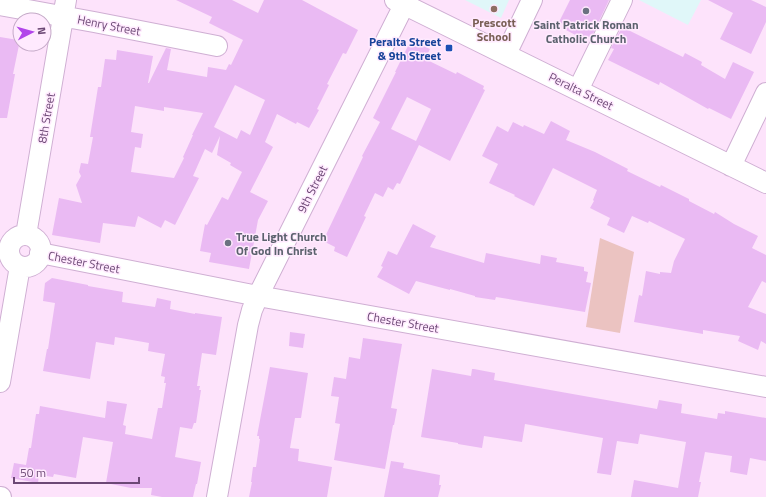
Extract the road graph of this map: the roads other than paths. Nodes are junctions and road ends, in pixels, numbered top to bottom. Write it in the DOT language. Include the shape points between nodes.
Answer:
graph roads {
  1 [pos="532,0"];
  2 [pos="622,0"];
  3 [pos="400,2"];
  4 [pos="0,5"];
  5 [pos="65,8"];
  6 [pos="217,46"];
  7 [pos="506,54"];
  8 [pos="578,90"];
  9 [pos="766,93"];
  10 [pos="731,166"];
  11 [pos="766,183"];
  12 [pos="26,235"];
  13 [pos="5,246"];
  14 [pos="40,253"];
  15 [pos="20,266"];
  16 [pos="258,296"];
  17 [pos="0,382"];
  18 [pos="766,387"];
  19 [pos="217,497"];
  1 -- 7 [label="street"];
  2 -- 8 [label="street"];
  3 -- 7 [label="street, Peralta Street"];
  3 -- 16 [label="street, 9th Street"];
  4 -- 5 [label="street, Henry Street"];
  5 -- 6 [label="street, Henry Street"];
  5 -- 12 [label="street, 8th Street"];
  7 -- 8 [label="street, Peralta Street"];
  8 -- 10 [label="street, Peralta Street"];
  9 -- 10 [label="street"];
  10 -- 11 [label="street, Peralta Street"];
  12 -- 13 [label="street" via="14,239"];
  12 -- 14 [label="street" via="35,239"];
  13 -- 15 [label="street" via="13,261"];
  14 -- 15 [label="street" via="31,265"];
  14 -- 16 [label="street, Chester Street"];
  15 -- 17 [label="street"];
  16 -- 18 [label="street, Chester Street"];
  16 -- 19 [label="street, 9th Street" via="248,325"];
}
